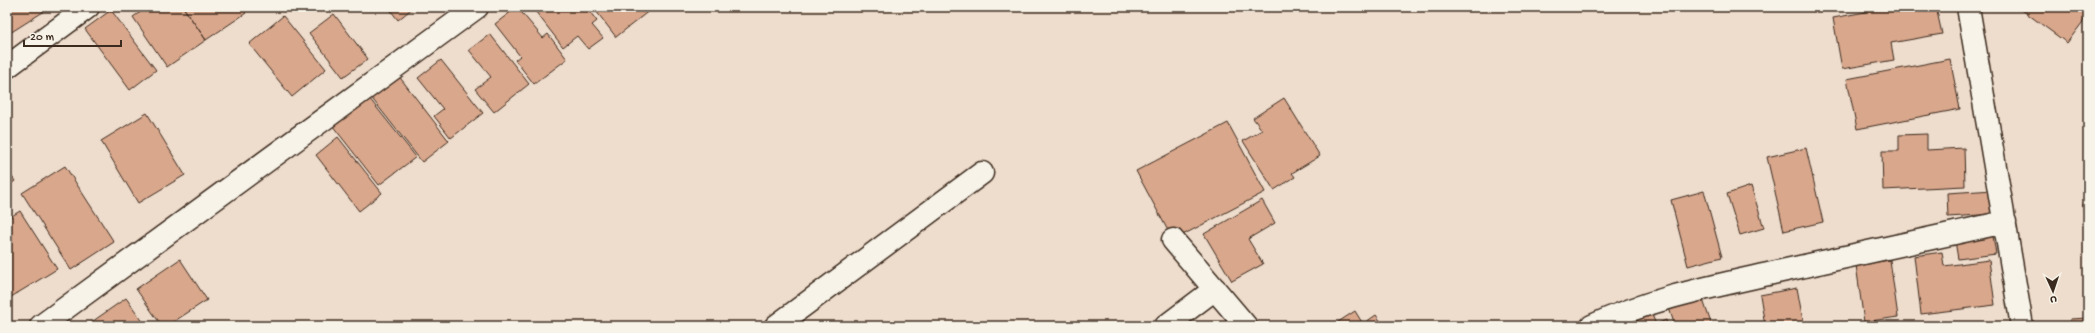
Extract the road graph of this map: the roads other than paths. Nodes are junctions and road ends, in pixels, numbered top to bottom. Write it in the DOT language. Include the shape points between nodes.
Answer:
graph roads {
  1 [pos="88,7"];
  2 [pos="477,7"];
  3 [pos="1968,7"];
  4 [pos="7,67"];
  5 [pos="982,173"];
  6 [pos="2004,222"];
  7 [pos="1173,240"];
  8 [pos="1215,289"];
  9 [pos="41,326"];
  10 [pos="776,326"];
  11 [pos="1166,326"];
  12 [pos="1246,326"];
  13 [pos="1592,326"];
  14 [pos="2022,326"];
  1 -- 4 [label="street"];
  2 -- 9 [label="street"];
  3 -- 6 [label="street"];
  5 -- 10 [label="street"];
  6 -- 13 [label="street" via="1668,298 1614,315"];
  6 -- 14 [label="street"];
  7 -- 8 [label="street"];
  8 -- 11 [label="street"];
  8 -- 12 [label="street"];
}
